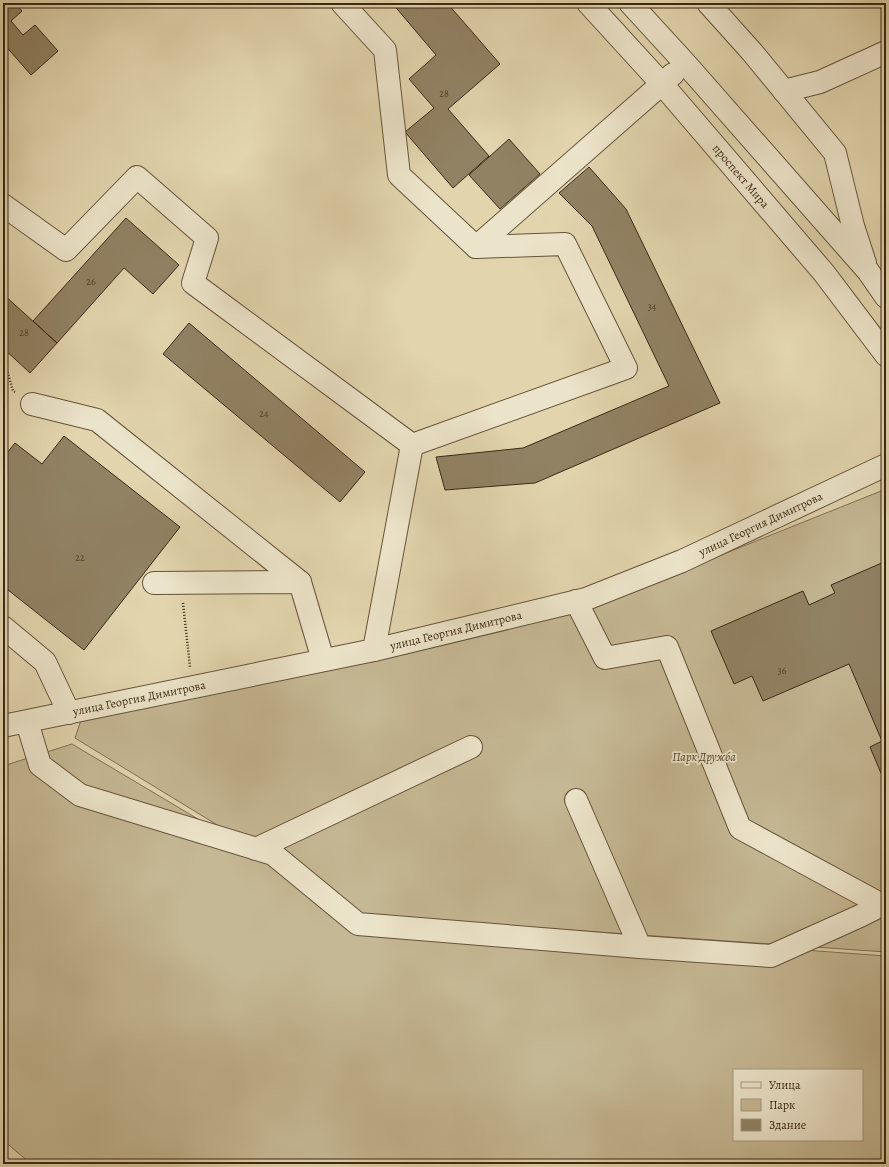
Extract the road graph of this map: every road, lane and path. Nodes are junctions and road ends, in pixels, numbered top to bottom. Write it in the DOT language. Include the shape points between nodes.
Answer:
graph roads {
  1 [pos="342,3"];
  2 [pos="588,3"];
  3 [pos="630,3"];
  4 [pos="708,3"];
  5 [pos="886,52"];
  6 [pos="685,63"];
  7 [pos="662,84"];
  8 [pos="784,91"];
  9 [pos="3,205"];
  10 [pos="476,247"];
  11 [pos="868,271"];
  12 [pos="886,297"];
  13 [pos="886,355"];
  14 [pos="3,365"];
  15 [pos="32,404"];
  16 [pos="412,445"];
  17 [pos="886,465"];
  18 [pos="180,582"];
  19 [pos="300,582"];
  20 [pos="154,583"];
  21 [pos="576,601"];
  22 [pos="3,627"];
  23 [pos="374,650"];
  24 [pos="323,660"];
  25 [pos="192,687"];
  26 [pos="69,713"];
  27 [pos="26,722"];
  28 [pos="3,726"];
  29 [pos="471,747"];
  30 [pos="576,800"];
  31 [pos="256,849"];
  32 [pos="884,904"];
  33 [pos="640,947"];
  1 -- 10 [label="street" via="385,50 399,175"];
  2 -- 7 [label="street, проспект Мира"];
  3 -- 6 [label="street"];
  4 -- 8 [label="street"];
  5 -- 8 [label="street" via="820,82"];
  6 -- 7 [label="street"];
  6 -- 11 [label="street"];
  7 -- 10 [label="street"];
  7 -- 13 [label="street, проспект Мира" via="824,273"];
  8 -- 11 [label="street" via="835,153 853,226"];
  9 -- 16 [label="street" via="66,250 137,178 207,238 193,282"];
  10 -- 16 [label="street" via="565,244 626,368"];
  11 -- 12 [label="street"];
  14 -- 15 [label="path" via="6,367 13,391"];
  15 -- 19 [label="street" via="97,420"];
  16 -- 23 [label="street"];
  17 -- 21 [label="street, улица Георгия Димитрова" via="682,561"];
  18 -- 19 [label="street"];
  18 -- 20 [label="street"];
  18 -- 25 [label="path"];
  19 -- 24 [label="street"];
  21 -- 23 [label="street, улица Георгия Димитрова"];
  21 -- 32 [label="street" via="605,658 667,647 740,828"];
  22 -- 26 [label="street" via="45,662"];
  23 -- 24 [label="street, улица Георгия Димитрова"];
  24 -- 25 [label="street, улица Георгия Димитрова"];
  25 -- 26 [label="street, улица Георгия Димитрова"];
  26 -- 27 [label="street, улица Георгия Димитрова"];
  27 -- 28 [label="street, улица Георгия Димитрова"];
  27 -- 31 [label="street" via="40,765 80,795"];
  29 -- 31 [label="street"];
  30 -- 33 [label="street"];
  31 -- 33 [label="street" via="273,854 358,924"];
  32 -- 33 [label="street" via="771,956"];
}
